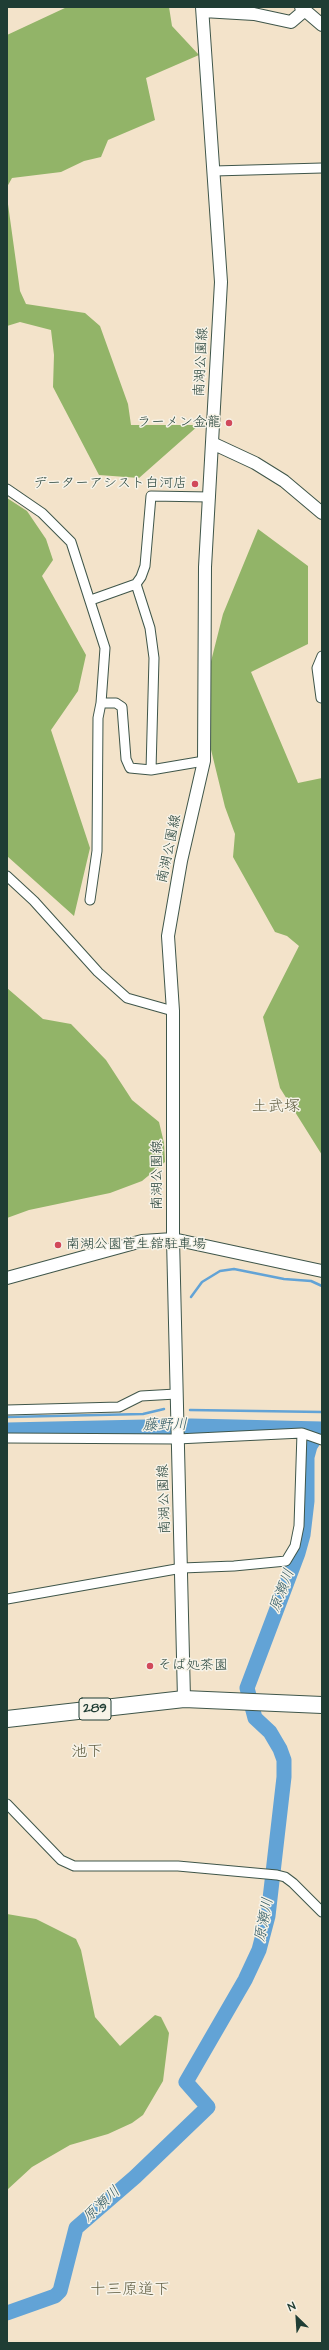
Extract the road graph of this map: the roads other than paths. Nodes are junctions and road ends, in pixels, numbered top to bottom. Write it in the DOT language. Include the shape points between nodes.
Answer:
graph roads {
  1 [pos="303,8"];
  2 [pos="203,9"];
  3 [pos="322,25"];
  4 [pos="322,168"];
  5 [pos="214,171"];
  6 [pos="212,443"];
  7 [pos="7,489"];
  8 [pos="210,497"];
  9 [pos="322,513"];
  10 [pos="136,584"];
  11 [pos="91,600"];
  12 [pos="322,656"];
  13 [pos="321,698"];
  14 [pos="101,703"];
  15 [pos="204,761"];
  16 [pos="151,770"];
  17 [pos="7,876"];
  18 [pos="90,900"];
  19 [pos="173,1011"];
  20 [pos="173,1239"];
  21 [pos="322,1271"];
  22 [pos="7,1278"];
  23 [pos="176,1394"];
  24 [pos="7,1410"];
  25 [pos="307,1434"];
  26 [pos="7,1438"];
  27 [pos="177,1439"];
  28 [pos="321,1440"];
  29 [pos="182,1568"];
  30 [pos="7,1599"];
  31 [pos="184,1699"];
  32 [pos="322,1705"];
  33 [pos="7,1719"];
  34 [pos="7,1804"];
  35 [pos="322,1912"];
  1 -- 2 [label="main road" via="291,22 254,14"];
  1 -- 3 [label="main road"];
  2 -- 5 [label="main road, 南湖公園線"];
  4 -- 5 [label="street"];
  5 -- 6 [label="main road, 南湖公園線" via="221,282"];
  6 -- 8 [label="main road, 南湖公園線"];
  6 -- 9 [label="main road" via="255,463 284,482"];
  7 -- 11 [label="street" via="42,513 71,542"];
  8 -- 10 [label="street" via="151,496 145,566"];
  8 -- 15 [label="main road, 南湖公園線" via="205,568"];
  10 -- 11 [label="street"];
  10 -- 16 [label="street" via="150,628 154,658"];
  11 -- 14 [label="street" via="105,648"];
  12 -- 13 [label="street" via="317,668"];
  14 -- 16 [label="street" via="116,703 122,707 126,759 130,768"];
  14 -- 18 [label="street" via="98,718 96,872"];
  15 -- 16 [label="street"];
  15 -- 19 [label="main road, 南湖公園線" via="181,861 168,936"];
  17 -- 19 [label="street" via="34,901 98,972 127,998"];
  19 -- 20 [label="main road, 南湖公園線"];
  20 -- 21 [label="main road"];
  20 -- 22 [label="main road" via="142,1240"];
  20 -- 23 [label="main road, 南湖公園線"];
  23 -- 24 [label="street" via="142,1396 119,1407"];
  23 -- 27 [label="main road, 南湖公園線"];
  25 -- 27 [label="street"];
  25 -- 28 [label="street"];
  25 -- 29 [label="street" via="299,1526 294,1546 286,1561"];
  26 -- 27 [label="street"];
  27 -- 29 [label="main road, 南湖公園線"];
  29 -- 30 [label="street"];
  29 -- 31 [label="main road, 南湖公園線"];
  31 -- 32 [label="highway, 289"];
  31 -- 33 [label="highway, 289"];
  34 -- 35 [label="street" via="60,1860 74,1866 178,1866 273,1874 293,1882"];
}
